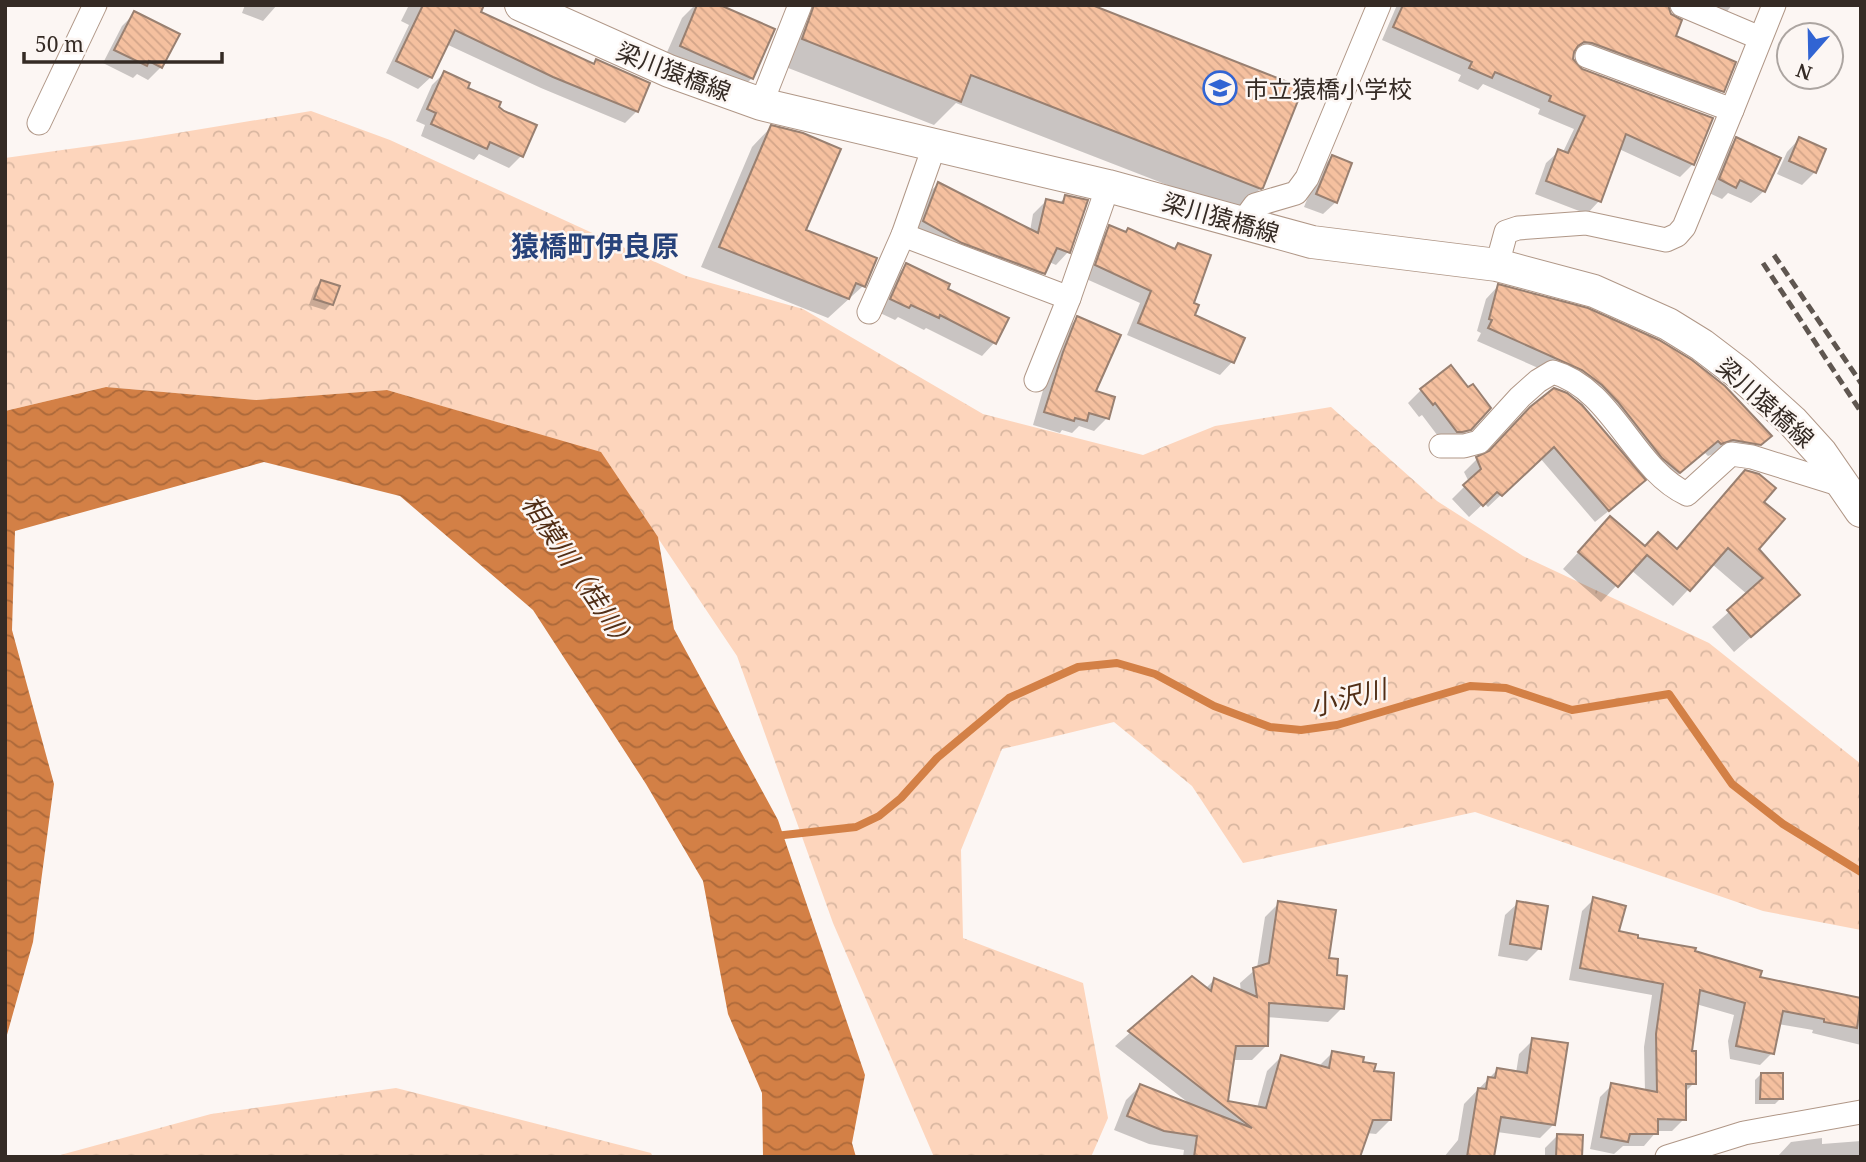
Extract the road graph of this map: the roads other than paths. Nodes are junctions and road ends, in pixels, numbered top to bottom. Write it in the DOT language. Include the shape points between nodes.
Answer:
graph roads {
  1 [pos="96,5"];
  2 [pos="521,5"];
  3 [pos="800,5"];
  4 [pos="1379,5"];
  5 [pos="1682,5"];
  6 [pos="1774,5"];
  7 [pos="1760,38"];
  8 [pos="1587,56"];
  9 [pos="761,104"];
  10 [pos="1732,110"];
  11 [pos="39,123"];
  12 [pos="935,144"];
  13 [pos="1108,186"];
  14 [pos="1241,224"];
  15 [pos="903,235"];
  16 [pos="1497,265"];
  17 [pos="1069,298"];
  18 [pos="869,312"];
  19 [pos="1036,380"];
  20 [pos="1441,446"];
  21 [pos="1853,498"];
  22 [pos="1861,1112"];
  23 [pos="1667,1157"];
  1 -- 11 [label="street"];
  2 -- 9 [label="main road, 梁川猿橋線" via="669,71"];
  3 -- 9 [label="street"];
  4 -- 14 [label="street" via="1307,178 1296,193 1255,205"];
  5 -- 7 [label="street"];
  6 -- 7 [label="street"];
  7 -- 10 [label="street"];
  8 -- 10 [label="street"];
  9 -- 12 [label="main road, 梁川猿橋線"];
  10 -- 16 [label="street" via="1677,235 1666,240 1586,223 1518,228 1506,232"];
  12 -- 13 [label="main road, 梁川猿橋線"];
  12 -- 15 [label="street"];
  13 -- 14 [label="main road, 梁川猿橋線"];
  13 -- 17 [label="street"];
  14 -- 16 [label="main road, 梁川猿橋線" via="1312,242"];
  15 -- 17 [label="street"];
  15 -- 18 [label="street"];
  16 -- 21 [label="main road, 梁川猿橋線" via="1594,290 1702,345 1792,421"];
  17 -- 19 [label="street"];
  20 -- 21 [label="street" via="1479,442 1520,397 1553,372 1569,377 1593,396 1662,476 1688,494 1731,454 1752,457"];
  22 -- 23 [label="street" via="1744,1133"];
}
